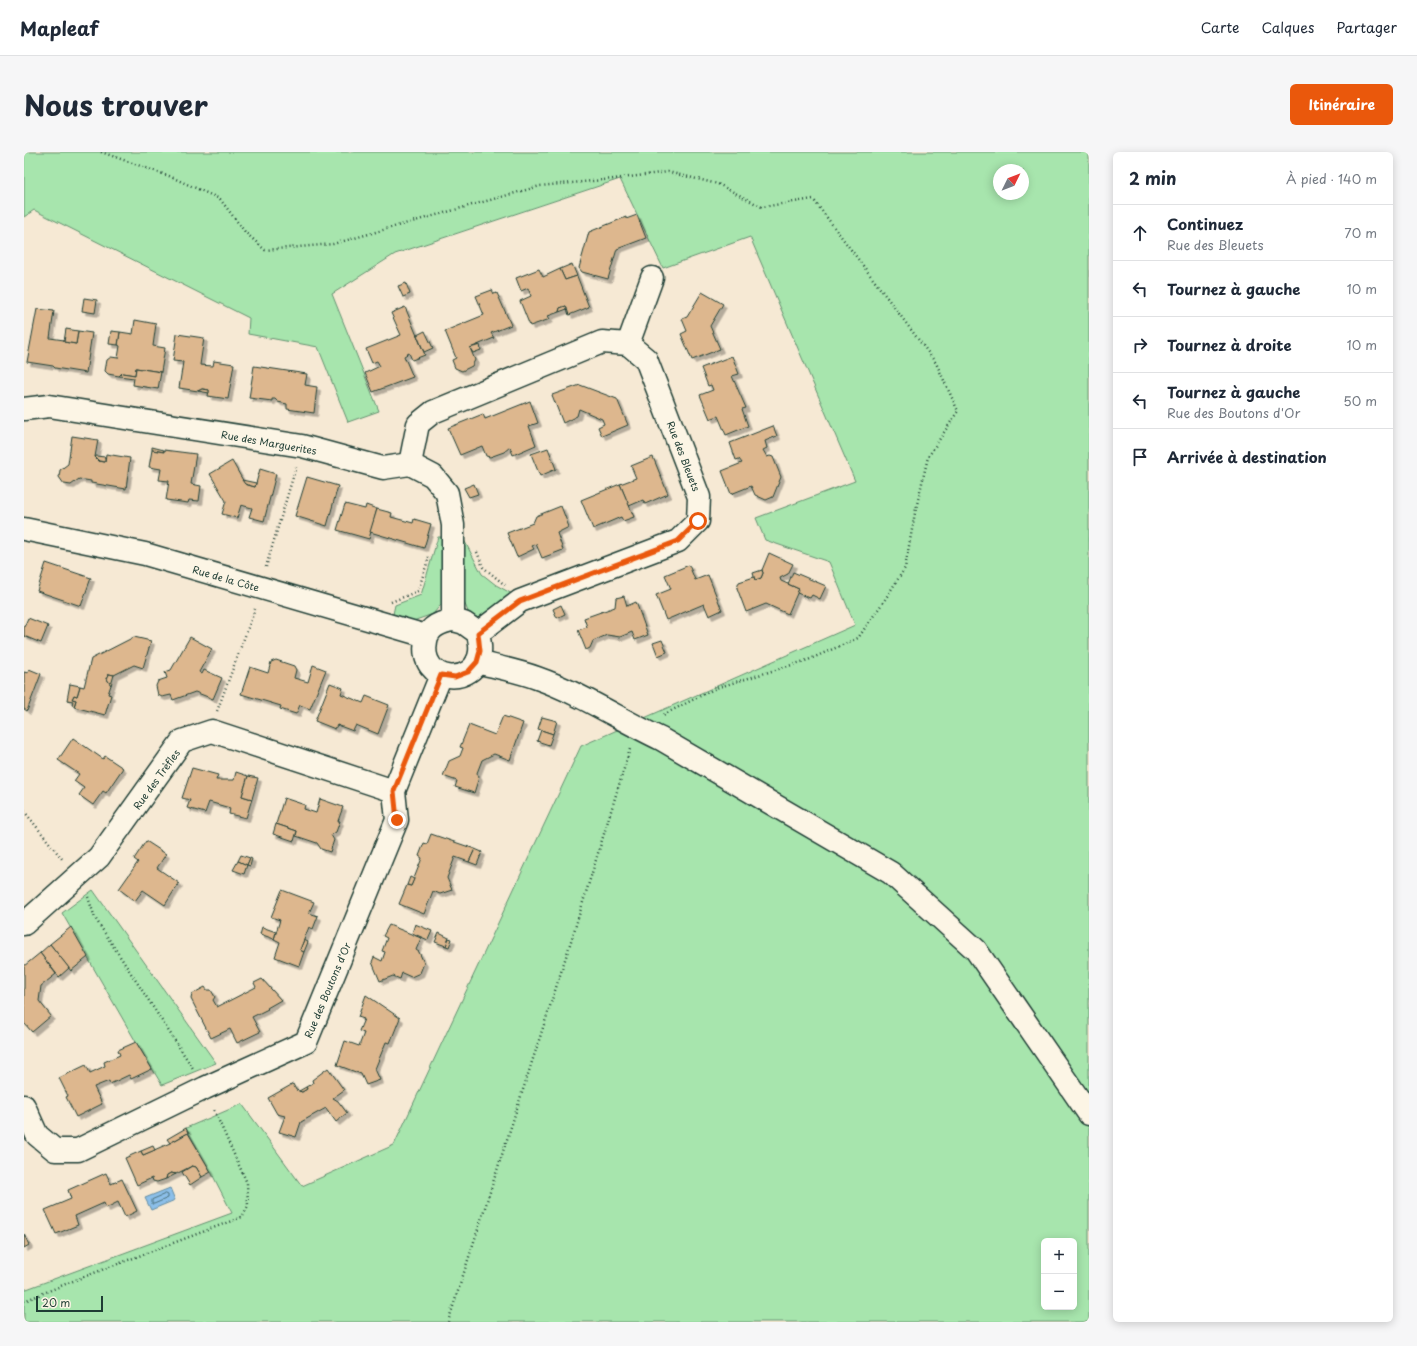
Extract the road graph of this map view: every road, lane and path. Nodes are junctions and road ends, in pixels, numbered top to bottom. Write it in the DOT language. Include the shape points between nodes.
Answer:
graph roads {
  1 [pos="102,152"];
  2 [pos="652,278"];
  3 [pos="628,344"];
  4 [pos="24,409"];
  5 [pos="302,446"];
  6 [pos="410,464"];
  7 [pos="453,525"];
  8 [pos="24,529"];
  9 [pos="430,555"];
  10 [pos="267,579"];
  11 [pos="507,586"];
  12 [pos="384,600"];
  13 [pos="453,620"];
  14 [pos="478,633"];
  15 [pos="426,636"];
  16 [pos="477,662"];
  17 [pos="441,675"];
  18 [pos="637,727"];
  19 [pos="212,731"];
  20 [pos="394,791"];
  21 [pos="24,924"];
  22 [pos="24,1106"];
  23 [pos="1089,1114"];
  24 [pos="448,1322"];
  1 -- 18 [label="path" via="169,176 220,199 245,232 265,250 333,244 540,186 668,172 718,184 762,208 813,199 936,362 958,411 928,457 905,568 858,638 808,660 716,688"];
  2 -- 3 [label="street"];
  3 -- 6 [label="street" via="602,342 433,412 418,424"];
  3 -- 14 [label="street, Rue des Bleuets" via="646,359 699,497 698,521 678,541 520,601"];
  4 -- 5 [label="street, Rue des Marguerites" via="49,406"];
  5 -- 6 [label="street, Rue des Marguerites" via="383,468"];
  5 -- 10 [label="path" via="266,568"];
  6 -- 7 [label="street" via="433,476 447,493"];
  7 -- 11 [label="path" via="468,531 483,567"];
  7 -- 13 [label="street"];
  8 -- 10 [label="street, Rue de la Côte"];
  9 -- 12 [label="path" via="418,591 392,602"];
  10 -- 15 [label="street, Rue de la Côte"];
  10 -- 19 [label="path" via="215,714"];
  13 -- 14 [label="street" via="464,623"];
  13 -- 15 [label="street" via="442,622"];
  14 -- 16 [label="street" via="480,651"];
  15 -- 17 [label="street" via="424,651 429,665"];
  16 -- 17 [label="street" via="468,672 461,675"];
  16 -- 18 [label="street" via="536,678 584,698"];
  17 -- 20 [label="street, Rue des Boutons d'Or"];
  18 -- 23 [label="street" via="891,873 976,950"];
  18 -- 24 [label="path"];
  19 -- 20 [label="street"];
  19 -- 21 [label="street, Rue des Trèfles" via="182,741 99,857"];
  20 -- 22 [label="street, Rue des Boutons d'Or" via="397,820 306,1042 78,1150 55,1150 37,1136"];
}
